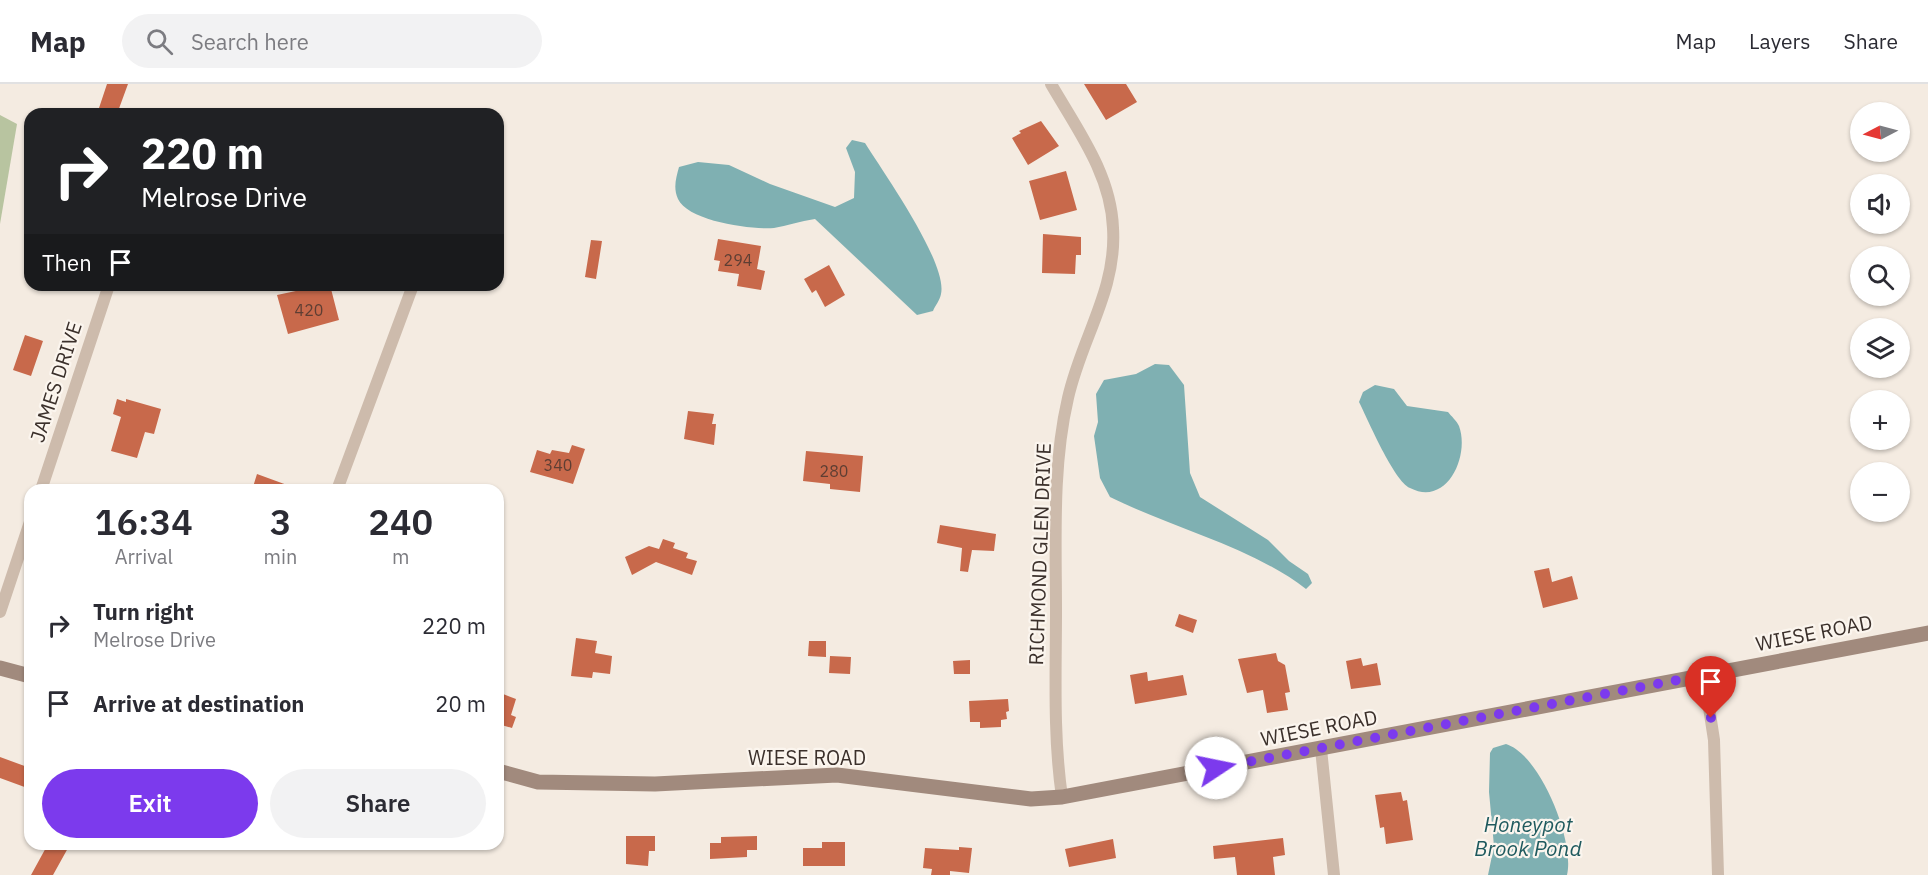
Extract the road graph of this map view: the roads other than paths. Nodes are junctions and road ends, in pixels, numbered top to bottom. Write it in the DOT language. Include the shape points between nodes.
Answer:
graph roads {
  1 [pos="1051,84"];
  2 [pos="107,291"];
  3 [pos="411,291"];
  4 [pos="42,484"];
  5 [pos="339,484"];
  6 [pos="24,540"];
  7 [pos="0,612"];
  8 [pos="1928,633"];
  9 [pos="0,669"];
  10 [pos="24,675"];
  11 [pos="1704,675"];
  12 [pos="1321,749"];
  13 [pos="504,773"];
  14 [pos="1062,796"];
  15 [pos="1334,875"];
  16 [pos="1718,875"];
  1 -- 14 [label="street, RICHMOND GLEN DRIVE" via="1092,153 1108,192 1113,228 1113,262 1067,399 1059,465 1056,706"];
  2 -- 4 [label="street, JAMES DRIVE"];
  3 -- 5 [label="street"];
  6 -- 7 [label="street"];
  8 -- 11 [label="street, WIESE ROAD"];
  9 -- 10 [label="street"];
  11 -- 12 [label="street, WIESE ROAD"];
  11 -- 16 [label="street" via="1714,740"];
  12 -- 14 [label="street, WIESE ROAD"];
  12 -- 15 [label="street"];
  13 -- 14 [label="street, WIESE ROAD" via="538,782 646,784 837,775 1031,799"];
}
